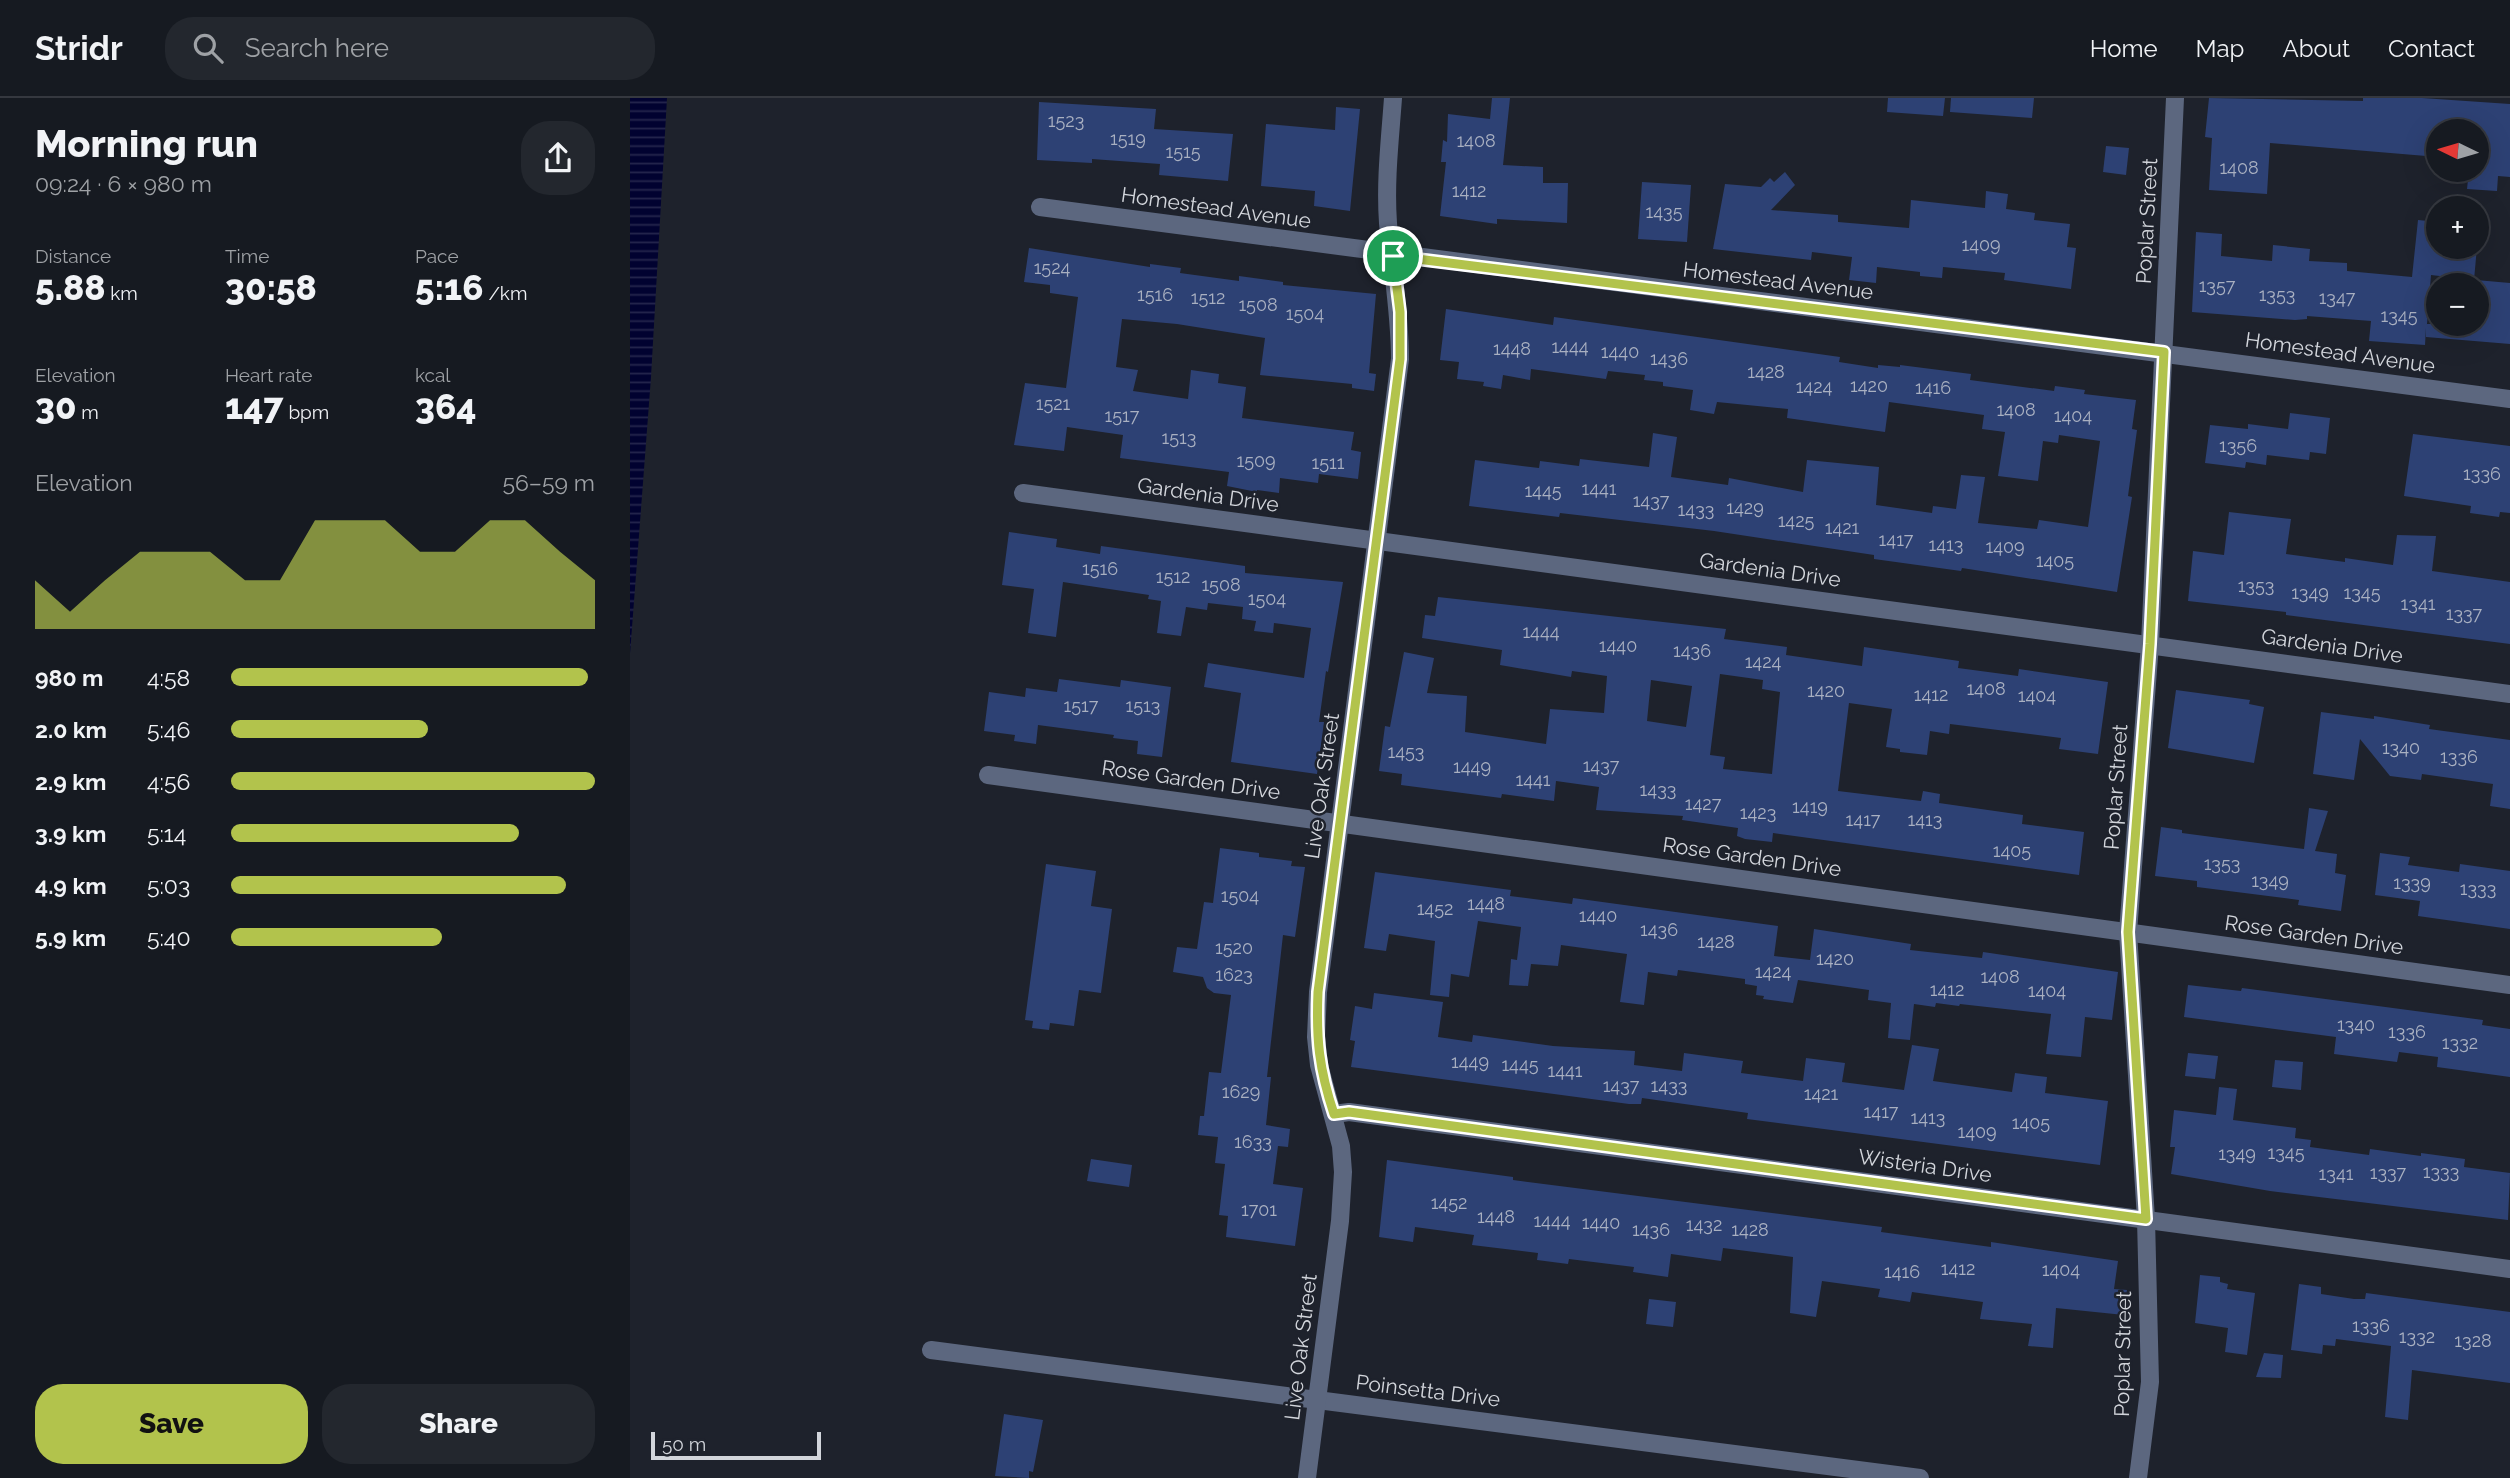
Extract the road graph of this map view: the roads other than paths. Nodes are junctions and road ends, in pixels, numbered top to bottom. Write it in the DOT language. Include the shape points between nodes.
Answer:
graph roads {
  1 [pos="1393,98"];
  2 [pos="2175,98"];
  3 [pos="1040,207"];
  4 [pos="1393,256"];
  5 [pos="2164,352"];
  6 [pos="2510,399"];
  7 [pos="1023,493"];
  8 [pos="1378,540"];
  9 [pos="2150,644"];
  10 [pos="2510,694"];
  11 [pos="989,775"];
  12 [pos="1340,823"];
  13 [pos="2128,932"];
  14 [pos="2510,985"];
  15 [pos="1334,1114"];
  16 [pos="2146,1219"];
  17 [pos="2510,1269"];
  18 [pos="931,1350"];
  19 [pos="1316,1399"];
  20 [pos="1307,1478"];
  21 [pos="1920,1478"];
  22 [pos="2138,1478"];
  1 -- 4 [label="street, Live Oak Street" via="1387,166"];
  2 -- 5 [label="street, Poplar Street"];
  3 -- 4 [label="street, Homestead Avenue"];
  4 -- 5 [label="street, Homestead Avenue"];
  4 -- 8 [label="street, Live Oak Street" via="1400,359"];
  5 -- 6 [label="street, Homestead Avenue"];
  5 -- 9 [label="street, Poplar Street"];
  7 -- 8 [label="street, Gardenia Drive"];
  8 -- 9 [label="street, Gardenia Drive"];
  8 -- 12 [label="street, Live Oak Street"];
  9 -- 10 [label="street, Gardenia Drive"];
  9 -- 13 [label="street, Poplar Street"];
  11 -- 12 [label="street, Rose Garden Drive"];
  12 -- 13 [label="street, Rose Garden Drive"];
  12 -- 15 [label="street, Live Oak Street" via="1316,1037"];
  13 -- 14 [label="street, Rose Garden Drive"];
  13 -- 16 [label="street, Poplar Street"];
  15 -- 16 [label="street, Wisteria Drive" via="1363,1113"];
  15 -- 19 [label="street, Live Oak Street" via="1343,1172 1340,1221"];
  16 -- 17 [label="street, Wisteria Drive"];
  16 -- 22 [label="street, Poplar Street" via="2150,1382"];
  18 -- 19 [label="street, Poinsetta Drive"];
  19 -- 20 [label="street, Live Oak Street"];
  19 -- 21 [label="street, Poinsetta Drive"];
}
